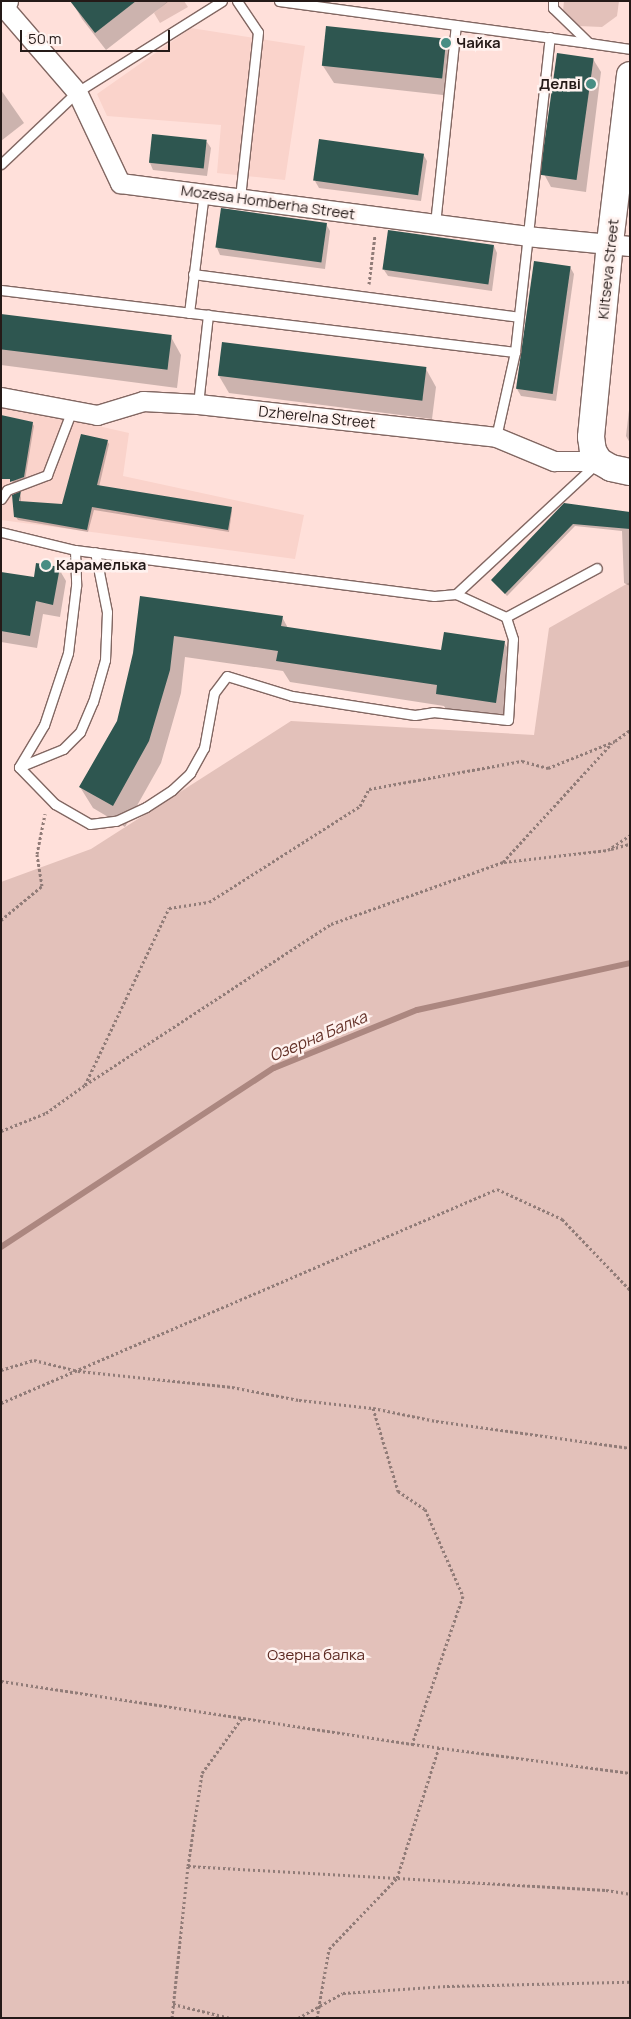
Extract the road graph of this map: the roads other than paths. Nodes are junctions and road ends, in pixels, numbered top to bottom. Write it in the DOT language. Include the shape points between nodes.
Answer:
graph roads {
  1 [pos="5,1"];
  2 [pos="222,1"];
  3 [pos="237,1"];
  4 [pos="279,1"];
  5 [pos="553,1"];
  6 [pos="1,4"];
  7 [pos="456,25"];
  8 [pos="550,37"];
  9 [pos="589,42"];
  10 [pos="630,49"];
  11 [pos="630,75"];
  12 [pos="77,92"];
  13 [pos="1,164"];
  14 [pos="204,193"];
  15 [pos="240,198"];
  16 [pos="435,224"];
  17 [pos="526,236"];
  18 [pos="620,245"];
  19 [pos="193,274"];
  20 [pos="1,290"];
  21 [pos="189,313"];
  22 [pos="208,315"];
  23 [pos="518,317"];
  24 [pos="515,352"];
  25 [pos="1,397"];
  26 [pos="198,404"];
  27 [pos="72,410"];
  28 [pos="496,437"];
  29 [pos="599,461"];
  30 [pos="630,472"];
  31 [pos="1,499"];
  32 [pos="1,532"];
  33 [pos="75,550"];
  34 [pos="95,552"];
  35 [pos="596,568"];
  36 [pos="456,594"];
  37 [pos="506,617"];
  38 [pos="19,768"];
  1 -- 6 [label="main road"];
  2 -- 12 [label="lane"];
  3 -- 15 [label="lane" via="258,32"];
  4 -- 7 [label="lane"];
  5 -- 9 [label="lane" via="553,8"];
  6 -- 12 [label="street, Mozesa Homberha Street"];
  7 -- 8 [label="lane"];
  7 -- 16 [label="lane"];
  8 -- 9 [label="lane"];
  8 -- 17 [label="lane"];
  9 -- 10 [label="lane"];
  11 -- 18 [label="main road, Kiltseva Street"];
  12 -- 13 [label="lane"];
  12 -- 14 [label="street, Mozesa Homberha Street" via="120,183"];
  14 -- 15 [label="street, Mozesa Homberha Street"];
  14 -- 19 [label="lane"];
  15 -- 16 [label="street, Mozesa Homberha Street"];
  16 -- 17 [label="street, Mozesa Homberha Street"];
  17 -- 18 [label="street, Mozesa Homberha Street"];
  17 -- 23 [label="lane"];
  18 -- 29 [label="main road, Kiltseva Street" via="591,437 593,451"];
  19 -- 21 [label="lane"];
  19 -- 23 [label="lane"];
  20 -- 21 [label="lane"];
  21 -- 22 [label="lane"];
  22 -- 24 [label="lane"];
  22 -- 26 [label="lane"];
  23 -- 24 [label="lane"];
  24 -- 28 [label="lane"];
  25 -- 27 [label="street, Dzherelna Street"];
  26 -- 27 [label="street, Dzherelna Street" via="143,401 97,415"];
  26 -- 28 [label="street, Dzherelna Street"];
  27 -- 31 [label="lane" via="47,475 8,490"];
  28 -- 29 [label="street, Dzherelna Street" via="554,462"];
  29 -- 30 [label="main road, Dzherelna Street" via="611,468"];
  29 -- 36 [label="lane"];
  32 -- 33 [label="lane"];
  33 -- 34 [label="lane"];
  33 -- 38 [label="lane" via="76,586 68,653 44,724"];
  34 -- 36 [label="lane" via="434,596"];
  34 -- 38 [label="lane" via="107,612 105,660 93,702 80,732 63,749"];
  35 -- 37 [label="lane"];
  36 -- 37 [label="lane"];
  37 -- 38 [label="lane" via="513,639 508,720 433,712 415,715 292,696 227,676 214,693 204,748 190,773 146,807 116,821 90,824 55,804"];
}
